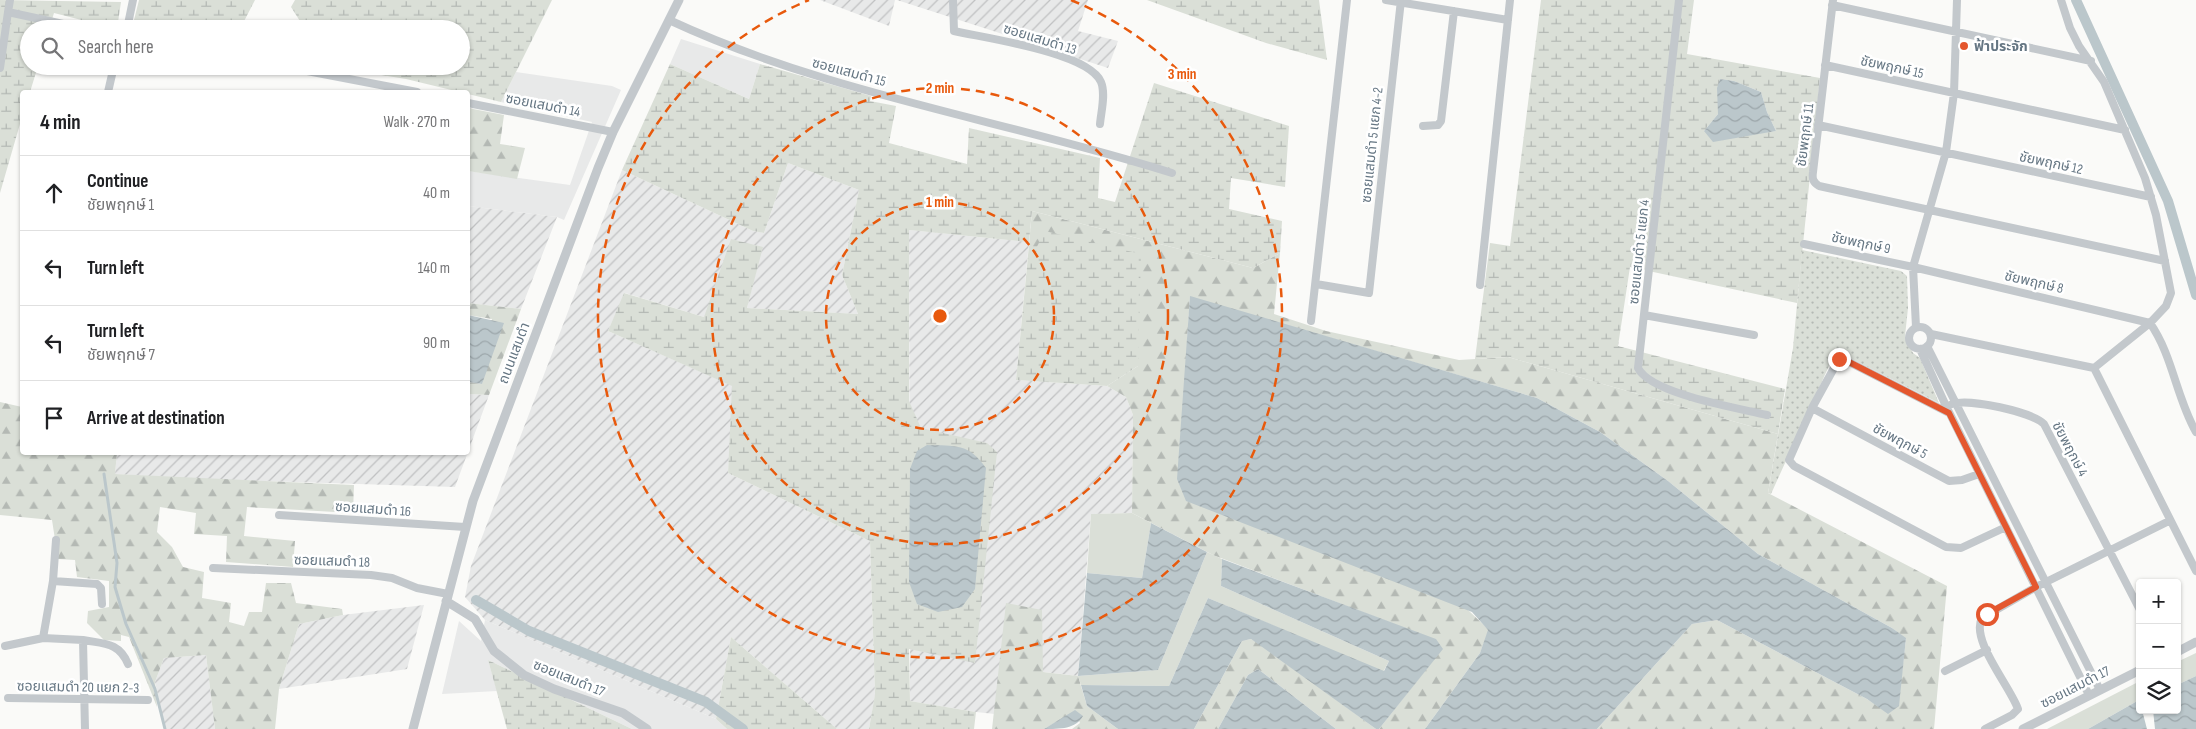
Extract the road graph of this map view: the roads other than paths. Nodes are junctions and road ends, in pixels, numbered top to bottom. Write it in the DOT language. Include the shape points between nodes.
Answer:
graph roads {
  1 [pos="10,0"];
  2 [pos="133,0"];
  3 [pos="679,0"];
  4 [pos="953,0"];
  5 [pos="1347,0"];
  6 [pos="1386,0"];
  7 [pos="1510,0"];
  8 [pos="1679,0"];
  9 [pos="1957,0"];
  10 [pos="2061,0"];
  11 [pos="1401,1"];
  12 [pos="1832,2"];
  13 [pos="1454,11"];
  14 [pos="8,12"];
  15 [pos="45,20"];
  16 [pos="129,20"];
  17 [pos="668,20"];
  18 [pos="1508,20"];
  19 [pos="1955,31"];
  20 [pos="2091,60"];
  21 [pos="1825,65"];
  22 [pos="0,68"];
  23 [pos="112,75"];
  24 [pos="328,75"];
  25 [pos="108,90"];
  26 [pos="407,90"];
  27 [pos="1954,93"];
  28 [pos="470,103"];
  29 [pos="1100,124"];
  30 [pos="1818,125"];
  31 [pos="1423,126"];
  32 [pos="2125,130"];
  33 [pos="613,132"];
  34 [pos="1946,152"];
  35 [pos="1172,173"];
  36 [pos="2150,197"];
  37 [pos="1930,209"];
  38 [pos="1804,244"];
  39 [pos="2165,261"];
  40 [pos="1913,267"];
  41 [pos="1316,284"];
  42 [pos="1480,285"];
  43 [pos="1644,314"];
  44 [pos="1311,321"];
  45 [pos="2150,323"];
  46 [pos="1916,327"];
  47 [pos="1931,334"];
  48 [pos="1754,335"];
  49 [pos="1924,347"];
  50 [pos="2094,368"];
  51 [pos="1955,402"];
  52 [pos="1812,408"];
  53 [pos="1948,410"];
  54 [pos="1766,415"];
  55 [pos="2196,432"];
  56 [pos="1979,474"];
  57 [pos="2003,494"];
  58 [pos="1992,499"];
  59 [pos="279,515"];
  60 [pos="2169,520"];
  61 [pos="465,527"];
  62 [pos="2006,527"];
  63 [pos="56,540"];
  64 [pos="2109,550"];
  65 [pos="2030,551"];
  66 [pos="2020,555"];
  67 [pos="213,568"];
  68 [pos="2196,571"];
  69 [pos="53,581"];
  70 [pos="2046,582"];
  71 [pos="2036,587"];
  72 [pos="447,598"];
  73 [pos="2136,602"];
  74 [pos="102,604"];
  75 [pos="2067,621"];
  76 [pos="2056,627"];
  77 [pos="43,638"];
  78 [pos="83,640"];
  79 [pos="2196,642"];
  80 [pos="5,646"];
  81 [pos="1987,650"];
  82 [pos="2181,650"];
  83 [pos="128,664"];
  84 [pos="1945,671"];
  85 [pos="2136,672"];
  86 [pos="2100,690"];
  87 [pos="2089,695"];
  88 [pos="8,698"];
  89 [pos="85,700"];
  90 [pos="148,700"];
  91 [pos="85,729"];
  92 [pos="413,729"];
  93 [pos="647,729"];
  94 [pos="1985,729"];
  95 [pos="2024,729"];
  1 -- 14 [label="street"];
  2 -- 16 [label="street"];
  3 -- 17 [label="street, ถนนแสมดำ"];
  4 -- 29 [label="street, ซอยแสมดำ 13" via="954,31 1046,52 1092,71 1103,87"];
  5 -- 41 [label="street"];
  6 -- 11 [label="street"];
  7 -- 18 [label="street"];
  8 -- 43 [label="street, ซอยแสมดำ 5 แยก 4"];
  9 -- 19 [label="street"];
  10 -- 20 [label="street" via="2070,28"];
  11 -- 13 [label="street"];
  11 -- 41 [label="street, ซอยแสมดำ 5 แยก 4-2" via="1369,293"];
  12 -- 19 [label="street"];
  12 -- 21 [label="street, ชัยพฤกษ์ 11"];
  13 -- 18 [label="street"];
  13 -- 31 [label="street" via="1441,121 1438,125"];
  14 -- 15 [label="street"];
  14 -- 22 [label="street"];
  17 -- 33 [label="street, ถนนแสมดำ"];
  17 -- 35 [label="street, ซอยแสมดำ 15" via="740,51 805,73 1096,149"];
  18 -- 42 [label="street"];
  19 -- 20 [label="street"];
  19 -- 27 [label="street"];
  20 -- 32 [label="street"];
  21 -- 27 [label="street, ชัยพฤกษ์ 15"];
  21 -- 30 [label="street, ชัยพฤกษ์ 11"];
  23 -- 25 [label="street"];
  24 -- 26 [label="street"];
  27 -- 32 [label="street, ชัยพฤกษ์ 15"];
  27 -- 34 [label="street"];
  28 -- 33 [label="street, ซอยแสมดำ 14"];
  30 -- 34 [label="street, ชัยพฤกษ์ 12"];
  30 -- 37 [label="street, ชัยพฤกษ์ 11" via="1812,179 1815,183"];
  32 -- 36 [label="street"];
  33 -- 61 [label="street, ถนนแสมดำ"];
  34 -- 36 [label="street, ชัยพฤกษ์ 12"];
  34 -- 37 [label="street"];
  36 -- 39 [label="street"];
  37 -- 39 [label="street"];
  37 -- 40 [label="street"];
  38 -- 40 [label="street, ชัยพฤกษ์ 9"];
  39 -- 45 [label="street" via="2170,299"];
  40 -- 45 [label="street, ชัยพฤกษ์ 8"];
  40 -- 46 [label="street"];
  41 -- 44 [label="street"];
  43 -- 48 [label="street"];
  43 -- 54 [label="street, ซอยแสมดำ 5 แยก 4" via="1638,368 1648,380 1666,389"];
  45 -- 50 [label="street"];
  45 -- 55 [label="street" via="2164,346"];
  46 -- 47 [label="street" via="1923,327"];
  46 -- 49 [label="street" via="1910,332 1909,340 1913,346"];
  47 -- 49 [label="street"];
  47 -- 50 [label="street"];
  49 -- 51 [label="street"];
  49 -- 53 [label="street"];
  50 -- 60 [label="street"];
  51 -- 53 [label="street, ชัยพฤกษ์ 4"];
  51 -- 57 [label="street"];
  51 -- 64 [label="street, ชัยพฤกษ์ 4" via="2039,419"];
  52 -- 53 [label="street" via="1836,362 1842,359"];
  52 -- 56 [label="street, ชัยพฤกษ์ 5" via="1949,481"];
  52 -- 62 [label="street" via="1789,456 1794,466 1946,547 1961,548"];
  53 -- 56 [label="street"];
  56 -- 58 [label="street"];
  57 -- 58 [label="street"];
  57 -- 65 [label="street"];
  58 -- 62 [label="street"];
  59 -- 61 [label="street, ซอยแสมดำ 16"];
  60 -- 64 [label="street"];
  60 -- 68 [label="street"];
  61 -- 72 [label="street, ถนนแสมดำ"];
  62 -- 66 [label="street"];
  63 -- 69 [label="street"];
  64 -- 70 [label="street"];
  64 -- 73 [label="street"];
  65 -- 66 [label="street"];
  65 -- 70 [label="street"];
  66 -- 71 [label="street"];
  67 -- 72 [label="street, ซอยแสมดำ 18" via="371,575 392,578"];
  69 -- 74 [label="street" via="97,584 101,588"];
  69 -- 77 [label="street"];
  70 -- 71 [label="street"];
  70 -- 75 [label="street"];
  71 -- 76 [label="street"];
  71 -- 81 [label="street" via="1982,618 1979,630"];
  72 -- 92 [label="street, ถนนแสมดำ"];
  72 -- 93 [label="street, ซอยแสมดำ 17" via="475,619 494,651 524,675 622,713"];
  75 -- 76 [label="street"];
  75 -- 86 [label="street"];
  76 -- 87 [label="street"];
  77 -- 78 [label="street"];
  77 -- 80 [label="street"];
  78 -- 83 [label="street" via="116,647"];
  78 -- 89 [label="street"];
  79 -- 82 [label="street"];
  81 -- 84 [label="street"];
  81 -- 94 [label="street" via="2018,709"];
  85 -- 86 [label="street, ซอยแสมดำ 17"];
  86 -- 87 [label="street, ซอยแสมดำ 17"];
  87 -- 95 [label="street, ซอยแสมดำ 17"];
  88 -- 89 [label="street, ซอยแสมดำ 20 แยก 2-3"];
  89 -- 90 [label="street, ซอยแสมดำ 20 แยก 2-3"];
  89 -- 91 [label="street"];
}
